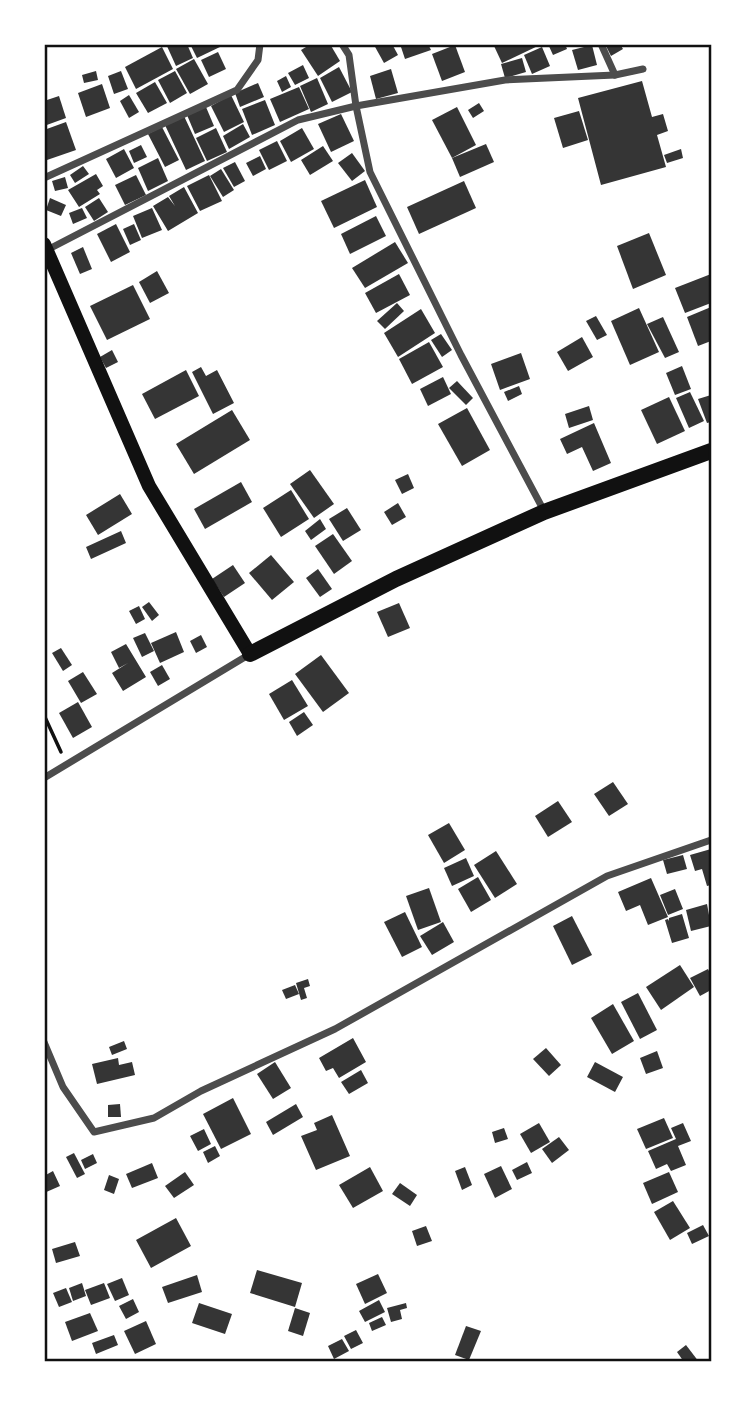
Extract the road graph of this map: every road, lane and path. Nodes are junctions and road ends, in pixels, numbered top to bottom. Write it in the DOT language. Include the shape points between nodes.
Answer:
graph roads {
  1 [pos="260,44"];
  2 [pos="342,44"];
  3 [pos="601,44"];
  4 [pos="643,69"];
  5 [pos="615,75"];
  6 [pos="356,106"];
  7 [pos="44,178"];
  8 [pos="44,248"];
  9 [pos="711,451"];
  10 [pos="544,512"];
  11 [pos="250,654"];
  12 [pos="44,715"];
  13 [pos="67,764"];
  14 [pos="44,778"];
  15 [pos="711,840"];
  16 [pos="44,1042"];
  1 -- 7 [label="street" via="258,60 237,90"];
  2 -- 6 [label="street" via="349,55"];
  3 -- 5 [label="street"];
  4 -- 5 [label="street"];
  5 -- 6 [label="street" via="505,80"];
  6 -- 8 [label="street" via="298,120"];
  6 -- 10 [label="street" via="370,172"];
  8 -- 11 [label="main road" via="149,485"];
  9 -- 10 [label="main road"];
  10 -- 11 [label="main road" via="396,579"];
  11 -- 13 [label="street"];
  12 -- 13 [label="path"];
  13 -- 14 [label="street"];
  15 -- 16 [label="street" via="607,876 335,1029 154,1118 94,1132 63,1087"];
}
